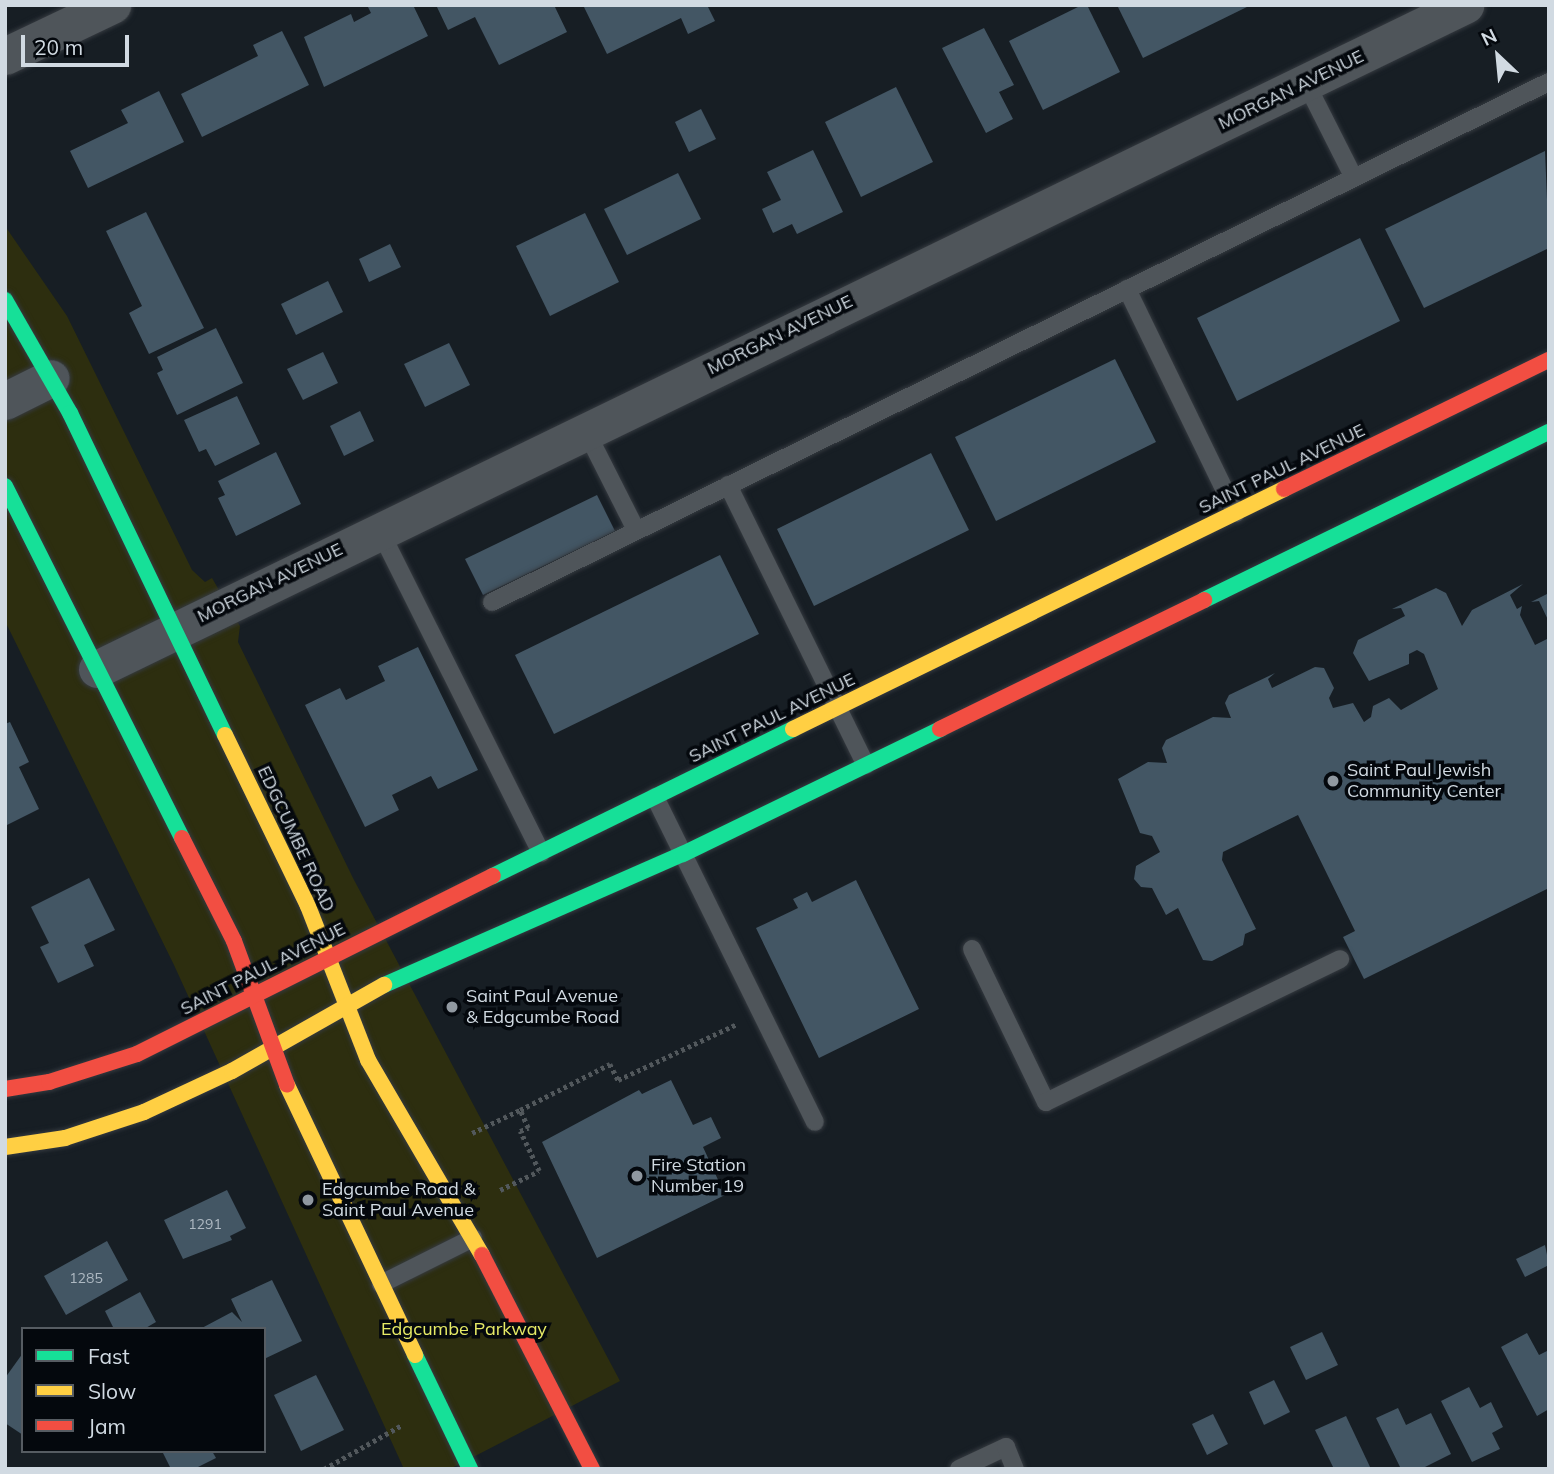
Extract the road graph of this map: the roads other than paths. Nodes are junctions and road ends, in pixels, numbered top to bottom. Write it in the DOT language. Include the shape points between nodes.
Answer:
graph roads {
  1 [pos="112,5"];
  2 [pos="1465,5"];
  3 [pos="5,56"];
  4 [pos="1549,82"];
  5 [pos="1306,83"];
  6 [pos="1354,178"];
  7 [pos="1127,289"];
  8 [pos="5,300"];
  9 [pos="1549,360"];
  10 [pos="51,378"];
  11 [pos="5,401"];
  12 [pos="585,429"];
  13 [pos="1549,432"];
  14 [pos="729,485"];
  15 [pos="5,486"];
  16 [pos="1236,513"];
  17 [pos="636,530"];
  18 [pos="380,531"];
  19 [pos="492,602"];
  20 [pos="175,629"];
  21 [pos="97,669"];
  22 [pos="838,707"];
  23 [pos="866,765"];
  24 [pos="656,797"];
  25 [pos="541,853"];
  26 [pos="683,854"];
  27 [pos="972,949"];
  28 [pos="329,957"];
  29 [pos="1340,959"];
  30 [pos="251,1000"];
  31 [pos="344,1006"];
  32 [pos="270,1050"];
  33 [pos="5,1089"];
  34 [pos="815,1122"];
  35 [pos="5,1147"];
  36 [pos="473,1238"];
  37 [pos="381,1284"];
  38 [pos="470,1469"];
  39 [pos="592,1469"];
  40 [pos="959,1469"];
  41 [pos="1015,1469"];
  1 -- 3 [label="street"];
  2 -- 5 [label="street, MORGAN AVENUE"];
  4 -- 6 [label="lane"];
  5 -- 6 [label="lane"];
  5 -- 12 [label="street, MORGAN AVENUE"];
  6 -- 7 [label="lane"];
  7 -- 14 [label="lane"];
  7 -- 16 [label="lane"];
  8 -- 10 [label="street, EDGCUMBE ROAD"];
  9 -- 16 [label="street, SAINT PAUL AVENUE"];
  10 -- 11 [label="street"];
  10 -- 20 [label="street, EDGCUMBE ROAD"];
  12 -- 17 [label="lane"];
  12 -- 18 [label="street, MORGAN AVENUE"];
  13 -- 23 [label="street"];
  14 -- 17 [label="lane"];
  14 -- 22 [label="lane"];
  15 -- 21 [label="street"];
  16 -- 22 [label="street, SAINT PAUL AVENUE"];
  17 -- 19 [label="lane"];
  18 -- 20 [label="street, MORGAN AVENUE"];
  18 -- 25 [label="lane"];
  20 -- 21 [label="street, MORGAN AVENUE"];
  20 -- 28 [label="street, EDGCUMBE ROAD"];
  21 -- 30 [label="street" via="234,941"];
  22 -- 23 [label="lane"];
  22 -- 24 [label="street, SAINT PAUL AVENUE"];
  23 -- 26 [label="street"];
  24 -- 25 [label="street, SAINT PAUL AVENUE"];
  24 -- 26 [label="lane"];
  25 -- 28 [label="street, SAINT PAUL AVENUE"];
  26 -- 31 [label="street"];
  26 -- 34 [label="lane"];
  27 -- 29 [label="lane" via="1046,1102"];
  28 -- 30 [label="street, SAINT PAUL AVENUE"];
  28 -- 31 [label="street, EDGCUMBE ROAD"];
  30 -- 32 [label="street"];
  30 -- 33 [label="street, SAINT PAUL AVENUE" via="137,1054 50,1082"];
  31 -- 32 [label="street"];
  31 -- 36 [label="street, EDGCUMBE ROAD" via="368,1060"];
  32 -- 35 [label="street" via="119,1121 65,1138"];
  32 -- 37 [label="street"];
  36 -- 37 [label="lane"];
  36 -- 39 [label="street, EDGCUMBE ROAD"];
  37 -- 38 [label="street"];
  40 -- 41 [label="lane" via="1006,1447"];
}
